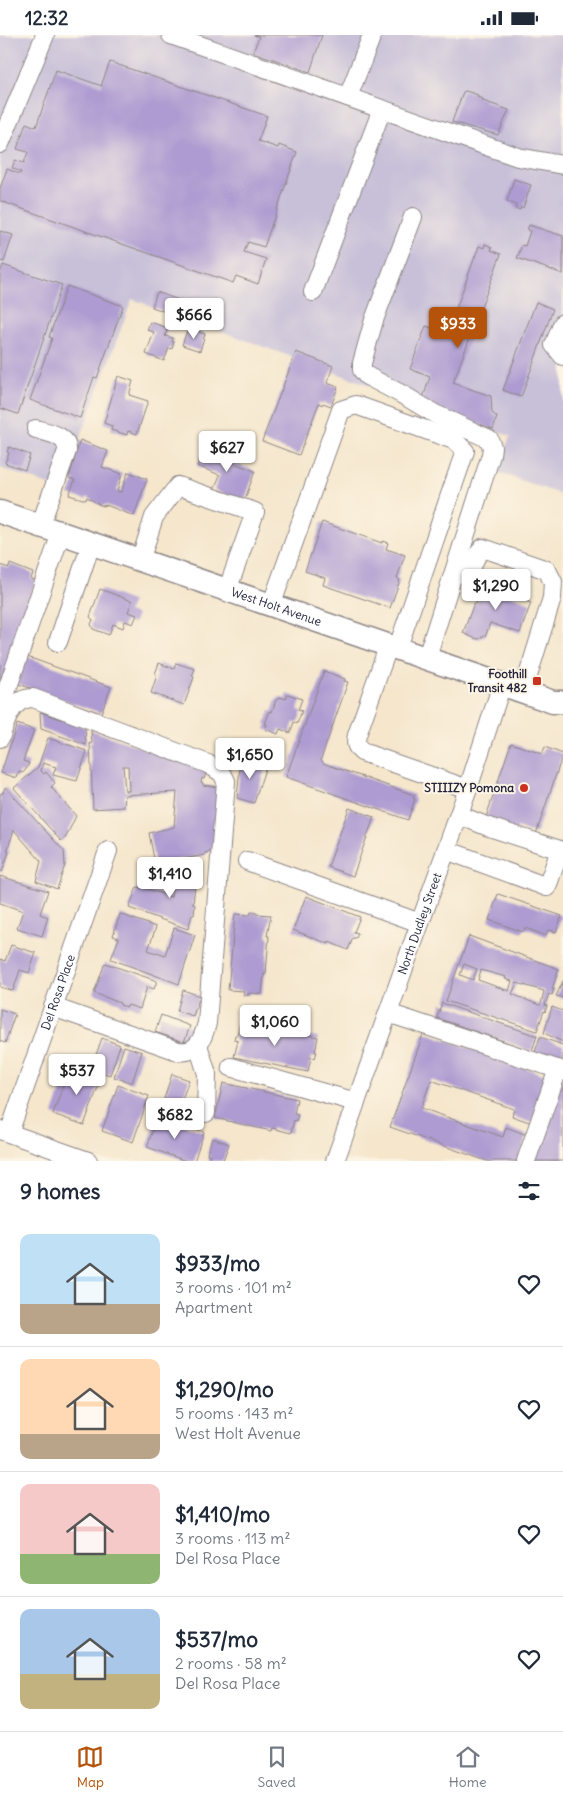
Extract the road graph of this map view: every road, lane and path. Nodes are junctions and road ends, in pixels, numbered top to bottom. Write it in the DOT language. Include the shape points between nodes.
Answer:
graph roads {
  1 [pos="45,35"];
  2 [pos="171,35"];
  3 [pos="372,35"];
  4 [pos="348,97"];
  5 [pos="382,109"];
  6 [pos="0,145"];
  7 [pos="563,165"];
  8 [pos="413,217"];
  9 [pos="313,291"];
  10 [pos="563,323"];
  11 [pos="563,356"];
  12 [pos="36,429"];
  13 [pos="0,512"];
  14 [pos="50,530"];
  15 [pos="91,544"];
  16 [pos="140,561"];
  17 [pos="454,571"];
  18 [pos="227,591"];
  19 [pos="271,606"];
  20 [pos="58,642"];
  21 [pos="392,648"];
  22 [pos="426,660"];
  23 [pos="513,688"];
  24 [pos="560,706"];
  25 [pos="0,710"];
  26 [pos="0,738"];
  27 [pos="468,789"];
  28 [pos="459,815"];
  29 [pos="561,846"];
  30 [pos="446,850"];
  31 [pos="108,851"];
  32 [pos="247,861"];
  33 [pos="420,923"];
  34 [pos="53,1007"];
  35 [pos="388,1013"];
  36 [pos="198,1045"];
  37 [pos="231,1067"];
  38 [pos="561,1070"];
  39 [pos="356,1102"];
  40 [pos="206,1113"];
  41 [pos="4,1132"];
  42 [pos="88,1161"];
  43 [pos="335,1161"];
  44 [pos="526,1161"];
  1 -- 6 [label="street"];
  2 -- 4 [label="street"];
  3 -- 4 [label="street"];
  4 -- 5 [label="street"];
  5 -- 7 [label="street" via="518,157"];
  5 -- 9 [label="street"];
  8 -- 17 [label="street" via="374,320 362,370 367,376 435,414 488,439 492,447"];
  10 -- 11 [label="street" via="554,345"];
  12 -- 14 [label="street" via="64,439 68,445"];
  13 -- 14 [label="main road, West Holt Avenue"];
  14 -- 15 [label="main road, West Holt Avenue"];
  14 -- 25 [label="street"];
  15 -- 16 [label="main road, West Holt Avenue"];
  15 -- 20 [label="street"];
  16 -- 18 [label="main road, West Holt Avenue"];
  16 -- 18 [label="street" via="154,517 178,486 255,512"];
  17 -- 22 [label="street"];
  17 -- 23 [label="street, North Dudley Street" via="463,574 470,571 483,549 548,570 553,582 552,598"];
  18 -- 19 [label="main road, West Holt Avenue"];
  19 -- 21 [label="main road, West Holt Avenue"];
  19 -- 21 [label="street" via="341,410 356,405 454,439 465,451"];
  21 -- 22 [label="main road, West Holt Avenue"];
  21 -- 27 [label="street" via="357,735 358,748"];
  22 -- 23 [label="main road, West Holt Avenue"];
  23 -- 24 [label="main road, West Holt Avenue"];
  23 -- 27 [label="street, North Dudley Street"];
  26 -- 36 [label="street" via="15,705 33,699 208,764 224,776 227,785 207,1023"];
  27 -- 28 [label="street, North Dudley Street"];
  28 -- 29 [label="street" via="486,826"];
  28 -- 30 [label="street, North Dudley Street"];
  29 -- 30 [label="street" via="547,887"];
  30 -- 33 [label="street, North Dudley Street"];
  31 -- 34 [label="street, Del Rosa Place"];
  32 -- 33 [label="street"];
  33 -- 35 [label="street, North Dudley Street"];
  34 -- 36 [label="street" via="178,1051 188,1051"];
  34 -- 41 [label="street, Del Rosa Place"];
  35 -- 38 [label="street"];
  35 -- 39 [label="street, North Dudley Street"];
  36 -- 40 [label="street" via="208,1074"];
  37 -- 39 [label="street"];
  38 -- 44 [label="street"];
  39 -- 43 [label="street, North Dudley Street"];
  41 -- 42 [label="street"];
}
